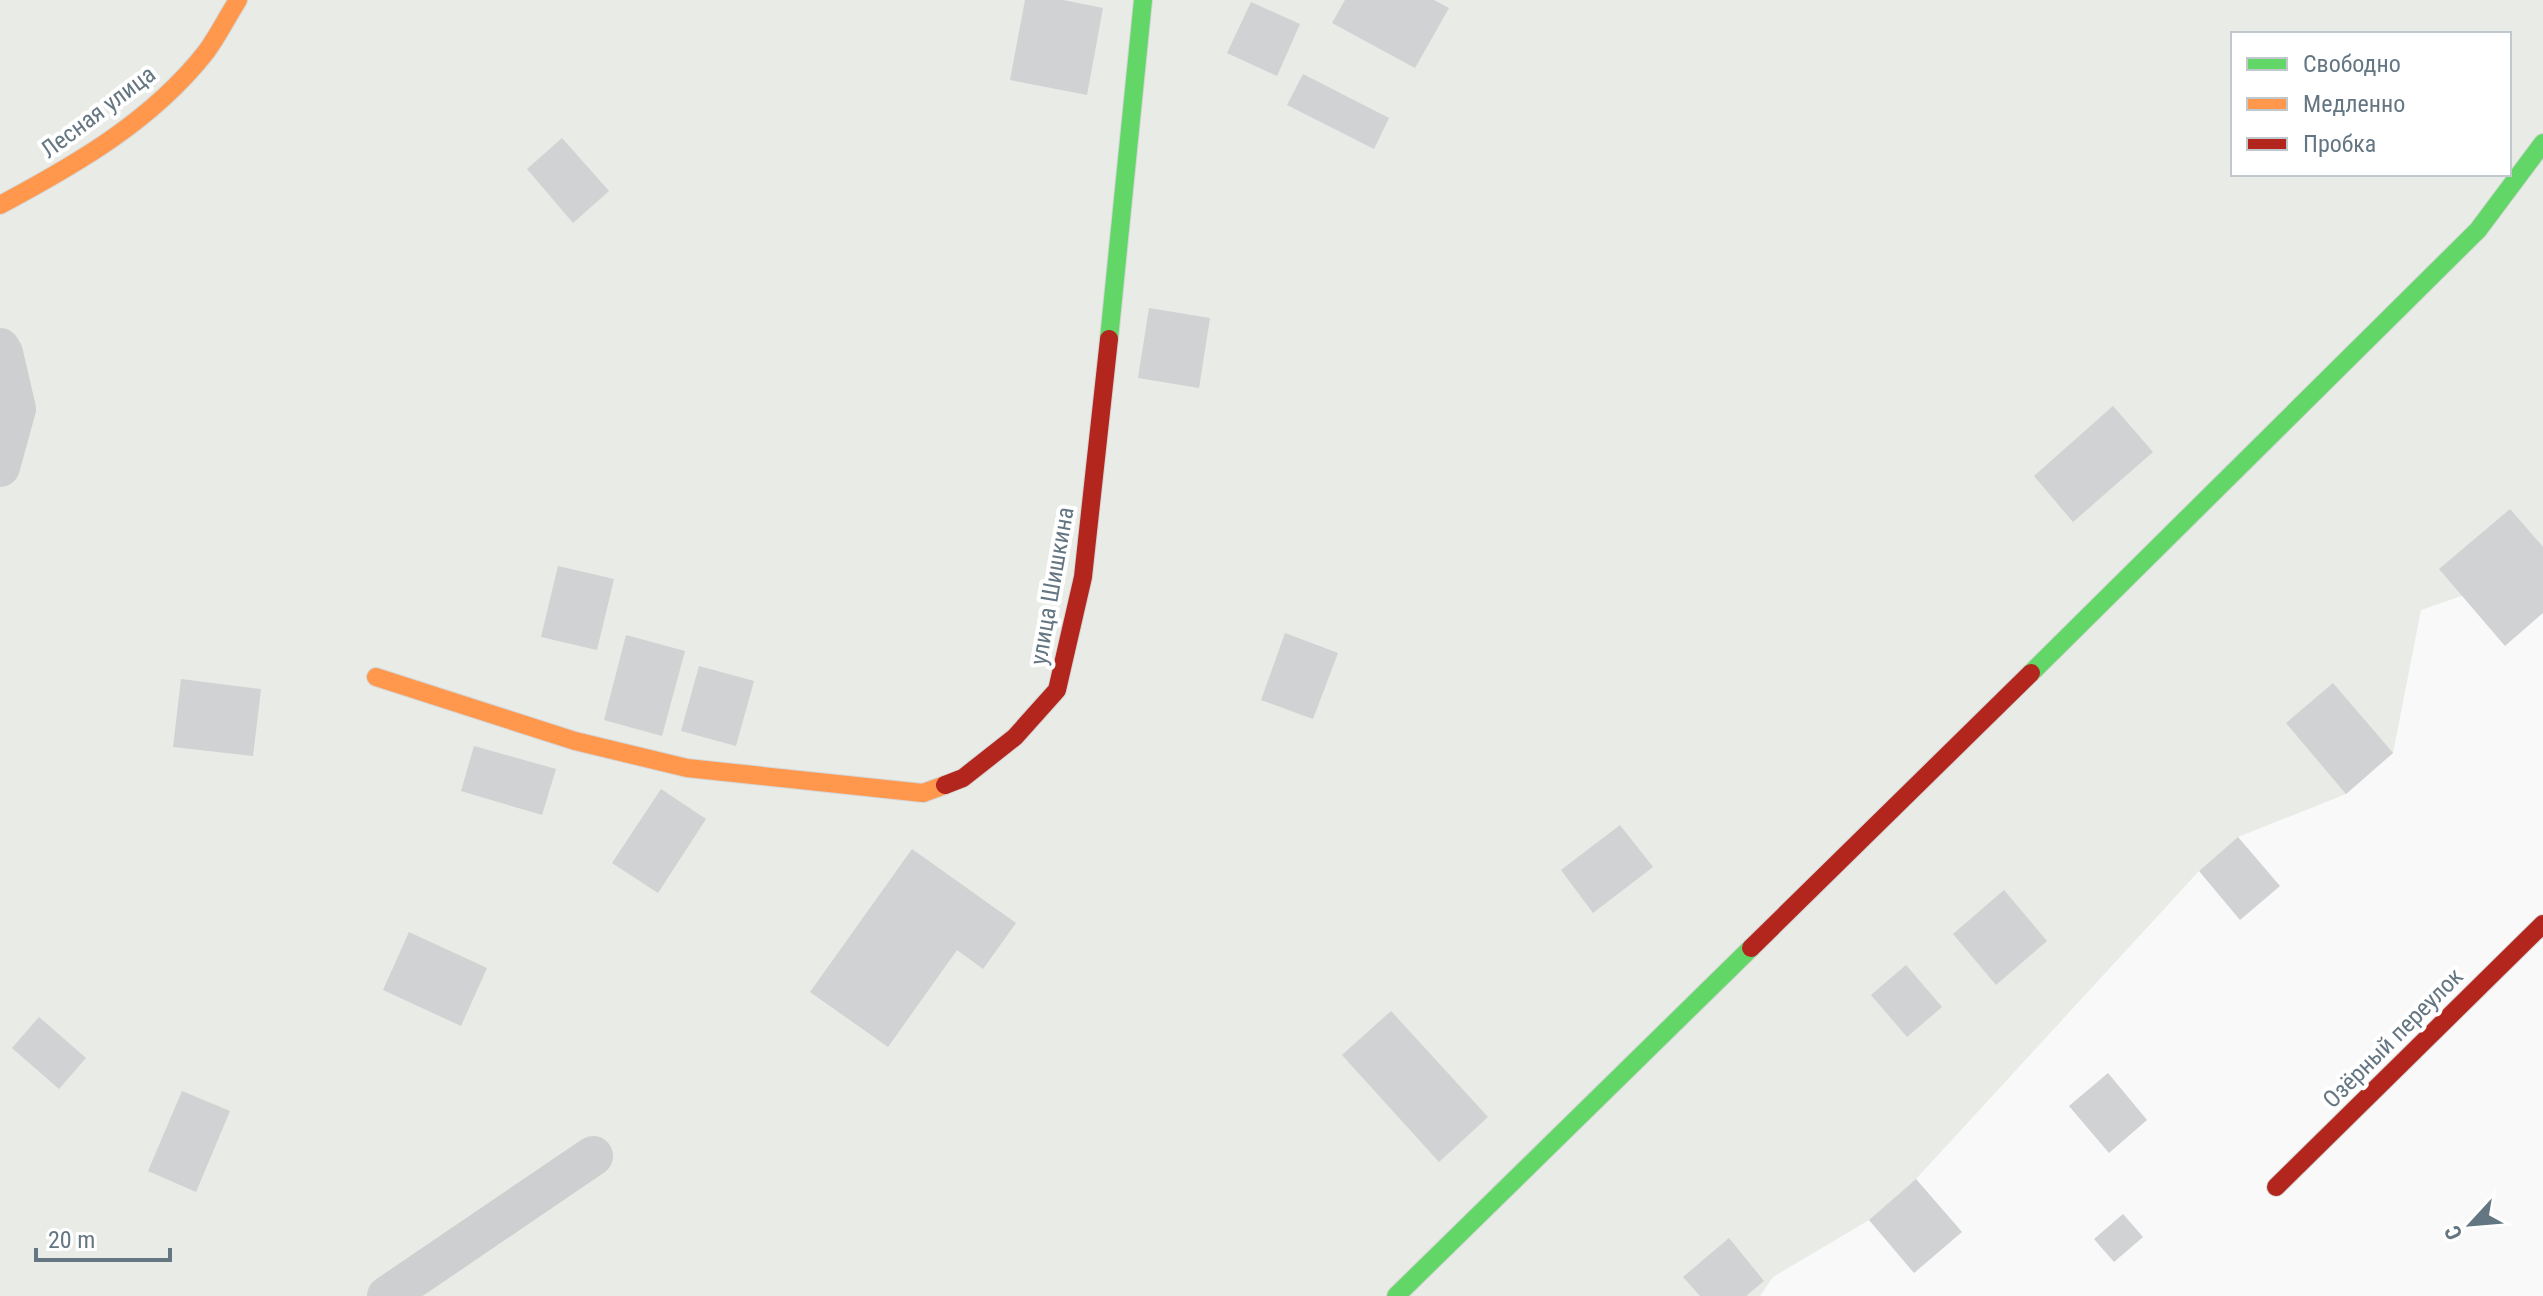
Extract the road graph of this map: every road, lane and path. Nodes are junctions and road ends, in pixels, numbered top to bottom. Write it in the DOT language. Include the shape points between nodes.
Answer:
graph roads {
  1 [pos="238,0"];
  2 [pos="1143,0"];
  3 [pos="2543,143"];
  4 [pos="0,205"];
  5 [pos="0,348"];
  6 [pos="0,467"];
  7 [pos="376,677"];
  8 [pos="2543,924"];
  9 [pos="593,1156"];
  10 [pos="2276,1187"];
  11 [pos="387,1296"];
  12 [pos="1396,1296"];
  1 -- 4 [label="street, Лесная улица" via="205,53 158,103 68,169"];
  2 -- 7 [label="street, улица Шишкина" via="1083,577 1057,690 1015,737 963,778 923,793 687,768 575,741"];
  3 -- 12 [label="street" via="2478,230"];
  5 -- 6 [label="street" via="16,409"];
  8 -- 10 [label="street, Озёрный переулок"];
  9 -- 11 [label="street"];
}
